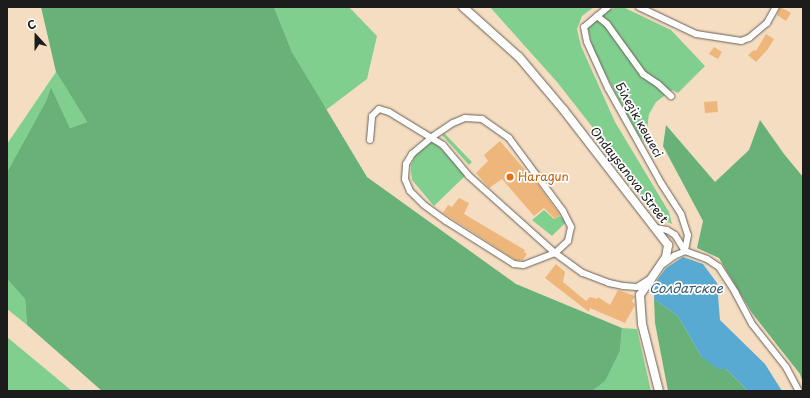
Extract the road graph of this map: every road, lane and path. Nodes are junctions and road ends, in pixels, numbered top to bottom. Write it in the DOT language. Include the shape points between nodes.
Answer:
graph roads {
  1 [pos="463,7"];
  2 [pos="608,7"];
  3 [pos="639,7"];
  4 [pos="776,7"];
  5 [pos="597,16"];
  6 [pos="671,96"];
  7 [pos="432,137"];
  8 [pos="370,140"];
  9 [pos="656,228"];
  10 [pos="685,252"];
  11 [pos="555,253"];
  12 [pos="657,269"];
  13 [pos="651,279"];
  14 [pos="659,391"];
  15 [pos="798,391"];
  1 -- 9 [label="street, Ondaysanova Street" via="519,57"];
  2 -- 5 [label="street, Білезік көшесі"];
  3 -- 4 [label="street" via="696,34 741,41 764,26"];
  5 -- 6 [label="street" via="607,24 643,74"];
  5 -- 10 [label="street, Білезік көшесі" via="584,27 587,42 608,88 661,184 681,214 688,235"];
  7 -- 8 [label="street" via="389,112 379,109 372,116"];
  7 -- 11 [label="street" via="443,145 469,176"];
  7 -- 11 [label="street" via="466,118 482,119 509,138 563,211 571,227 568,241"];
  7 -- 11 [label="street" via="412,154 406,164 405,179 410,191 424,205 514,264 523,265"];
  9 -- 10 [label="street" via="675,235"];
  9 -- 12 [label="street, Ondaysanova Street" via="668,245 666,257"];
  10 -- 12 [label="street" via="674,256"];
  10 -- 15 [label="street" via="707,259 719,267 752,324 786,366"];
  11 -- 13 [label="street" via="584,273 609,283 637,287"];
  12 -- 13 [label="street, Ondaysanova Street"];
  13 -- 14 [label="street, Ondaysanova Street" via="640,295 642,324"];
}
